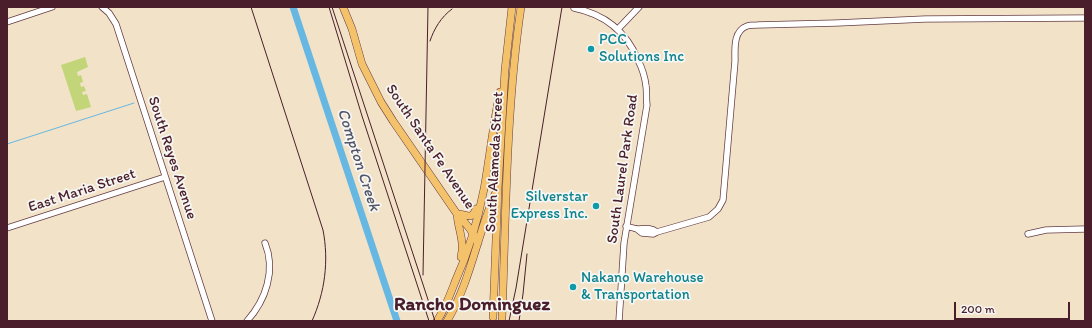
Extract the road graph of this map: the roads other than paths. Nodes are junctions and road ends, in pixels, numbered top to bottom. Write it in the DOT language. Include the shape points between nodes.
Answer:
graph roads {
  1 [pos="52,7"];
  2 [pos="102,7"];
  3 [pos="343,7"];
  4 [pos="512,7"];
  5 [pos="521,7"];
  6 [pos="639,7"];
  7 [pos="574,8"];
  8 [pos="1085,18"];
  9 [pos="7,22"];
  10 [pos="618,29"];
  11 [pos="505,70"];
  12 [pos="508,173"];
  13 [pos="165,177"];
  14 [pos="498,188"];
  15 [pos="484,189"];
  16 [pos="457,214"];
  17 [pos="626,226"];
  18 [pos="7,228"];
  19 [pos="1085,229"];
  20 [pos="473,232"];
  21 [pos="1028,234"];
  22 [pos="265,243"];
  23 [pos="478,243"];
  24 [pos="460,272"];
  25 [pos="448,301"];
  26 [pos="456,305"];
  27 [pos="493,317"];
  28 [pos="502,318"];
  29 [pos="212,321"];
  30 [pos="247,321"];
  31 [pos="437,321"];
  32 [pos="447,321"];
  33 [pos="619,321"];
  1 -- 9 [label="street"];
  2 -- 13 [label="street, South Reyes Avenue" via="116,24"];
  3 -- 16 [label="main road, South Santa Fe Avenue" via="362,64 381,102"];
  4 -- 11 [label="main road, South Alameda Street"];
  5 -- 12 [label="main road, South Alameda Street" via="513,72"];
  6 -- 10 [label="street"];
  7 -- 10 [label="street, South Laurel Park Road" via="603,18"];
  8 -- 17 [label="street" via="925,19 746,26 735,41 723,200 718,209 709,217 657,232"];
  10 -- 17 [label="street, South Laurel Park Road" via="635,51 646,86 646,105"];
  11 -- 14 [label="main road, South Alameda Street"];
  11 -- 15 [label="main road" via="494,119"];
  12 -- 14 [label="main road"];
  12 -- 28 [label="main road, South Alameda Street"];
  13 -- 18 [label="street, East Maria Street"];
  13 -- 29 [label="street, South Reyes Avenue"];
  14 -- 23 [label="main road"];
  14 -- 27 [label="main road, South Alameda Street"];
  15 -- 16 [label="main road" via="474,214 469,217"];
  15 -- 20 [label="main road"];
  16 -- 20 [label="main road, South Santa Fe Avenue"];
  16 -- 24 [label="main road" via="463,246"];
  17 -- 33 [label="street, South Laurel Park Road"];
  19 -- 21 [label="street" via="1046,230"];
  20 -- 23 [label="main road, South Santa Fe Avenue"];
  20 -- 24 [label="main road, South Santa Fe Avenue"];
  22 -- 30 [label="street" via="270,259 269,280 260,304"];
  23 -- 26 [label="main road"];
  24 -- 25 [label="main road, South Santa Fe Avenue"];
  25 -- 26 [label="main road"];
  25 -- 31 [label="main road, South Santa Fe Avenue"];
  26 -- 32 [label="main road"];
}
